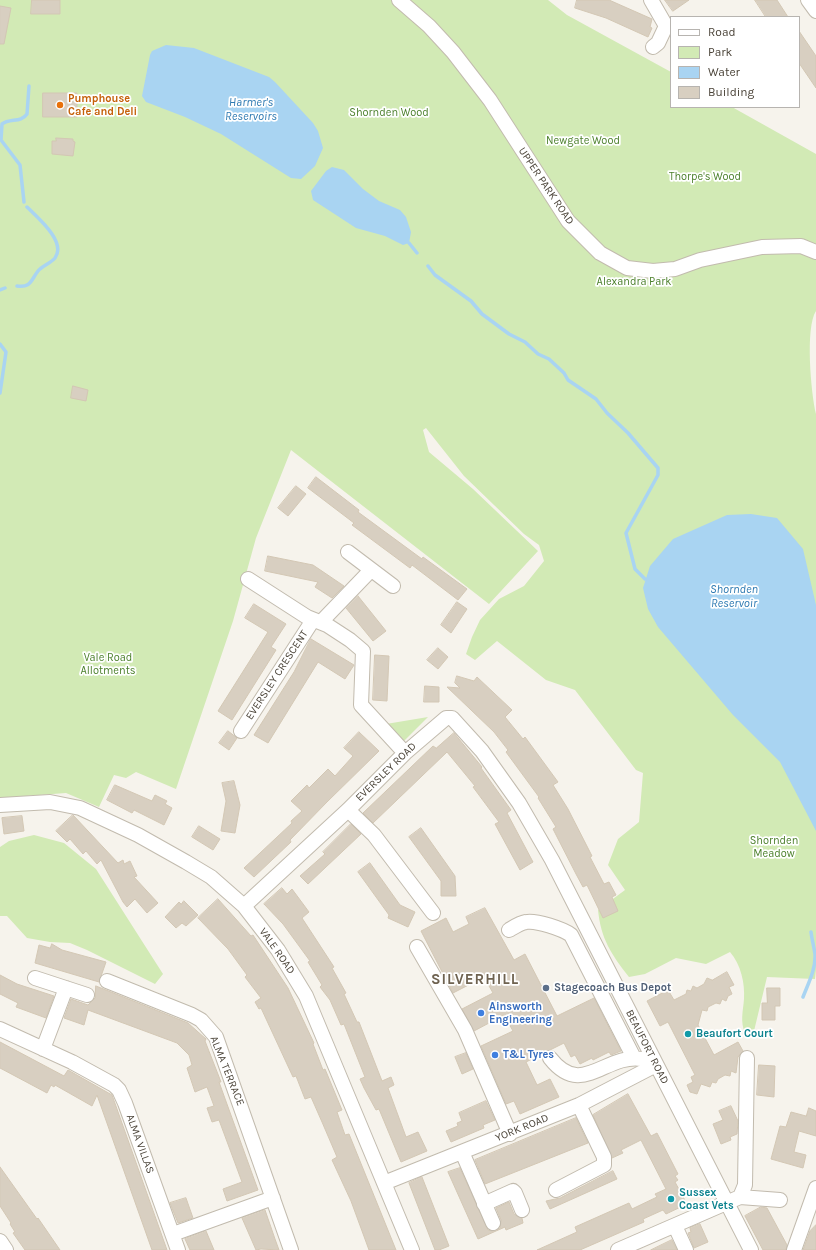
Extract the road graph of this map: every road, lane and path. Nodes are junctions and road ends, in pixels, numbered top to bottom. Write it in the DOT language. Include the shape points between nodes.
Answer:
graph roads {
  1 [pos="399,0"];
  2 [pos="651,0"];
  3 [pos="808,0"];
  4 [pos="816,11"];
  5 [pos="653,47"];
  6 [pos="816,252"];
  7 [pos="348,552"];
  8 [pos="371,570"];
  9 [pos="248,579"];
  10 [pos="393,586"];
  11 [pos="317,621"];
  12 [pos="241,731"];
  13 [pos="405,753"];
  14 [pos="519,803"];
  15 [pos="0,805"];
  16 [pos="348,810"];
  17 [pos="244,906"];
  18 [pos="433,914"];
  19 [pos="509,930"];
  20 [pos="417,947"];
  21 [pos="35,978"];
  22 [pos="107,981"];
  23 [pos="66,988"];
  24 [pos="87,995"];
  25 [pos="0,1029"];
  26 [pos="43,1049"];
  27 [pos="550,1058"];
  28 [pos="634,1058"];
  29 [pos="747,1058"];
  30 [pos="655,1063"];
  31 [pos="579,1105"];
  32 [pos="510,1134"];
  33 [pos="462,1152"];
  34 [pos="384,1183"];
  35 [pos="816,1188"];
  36 [pos="556,1190"];
  37 [pos="740,1197"];
  38 [pos="273,1198"];
  39 [pos="780,1200"];
  40 [pos="726,1203"];
  41 [pos="484,1204"];
  42 [pos="522,1210"];
  43 [pos="493,1223"];
  44 [pos="675,1226"];
  45 [pos="172,1234"];
  46 [pos="0,1241"];
  47 [pos="6,1250"];
  48 [pos="178,1250"];
  49 [pos="291,1250"];
  50 [pos="412,1250"];
  51 [pos="618,1250"];
  52 [pos="686,1250"];
  53 [pos="751,1250"];
  54 [pos="794,1250"];
  1 -- 6 [label="street, UPPER PARK ROAD" via="429,26 453,52 490,100 568,221 600,254 627,268 653,271 762,247 801,246"];
  2 -- 5 [label="street" via="666,26 658,43"];
  3 -- 4 [label="street"];
  7 -- 8 [label="street"];
  8 -- 10 [label="street"];
  8 -- 11 [label="street"];
  9 -- 11 [label="street, EVERSLEY CRESCENT"];
  11 -- 12 [label="street, EVERSLEY CRESCENT"];
  11 -- 13 [label="street, EVERSLEY CRESCENT" via="350,640 363,651 361,705"];
  13 -- 14 [label="street, EVERSLEY ROAD" via="446,718 452,718 482,751"];
  13 -- 16 [label="street, EVERSLEY ROAD"];
  14 -- 30 [label="street, BEAUFORT ROAD" via="560,875"];
  15 -- 17 [label="street, VALE ROAD" via="50,802 80,808 138,835 186,862 210,877"];
  16 -- 17 [label="street, EVERSLEY ROAD"];
  16 -- 18 [label="street" via="374,834"];
  17 -- 34 [label="street, VALE ROAD" via="278,950 306,996"];
  19 -- 28 [label="street" via="531,921 571,935"];
  20 -- 32 [label="street" via="465,1030"];
  21 -- 23 [label="street"];
  22 -- 38 [label="street, ALMA TERRACE" via="192,1015 209,1028 220,1047"];
  23 -- 24 [label="street"];
  23 -- 26 [label="street"];
  25 -- 26 [label="street, ALMA VILLAS"];
  26 -- 45 [label="street, ALMA VILLAS" via="72,1062 119,1090"];
  27 -- 28 [label="street" via="557,1068 576,1075"];
  28 -- 30 [label="street"];
  29 -- 37 [label="street" via="745,1185"];
  30 -- 31 [label="street, YORK ROAD"];
  30 -- 40 [label="street, BEAUFORT ROAD"];
  31 -- 32 [label="street, YORK ROAD"];
  31 -- 36 [label="street" via="604,1158 604,1165"];
  32 -- 33 [label="street, YORK ROAD"];
  33 -- 34 [label="street, YORK ROAD"];
  33 -- 41 [label="street"];
  34 -- 50 [label="street, VALE ROAD"];
  35 -- 54 [label="street"];
  37 -- 39 [label="street"];
  37 -- 40 [label="street"];
  38 -- 45 [label="street"];
  38 -- 49 [label="street, ALMA TERRACE"];
  40 -- 44 [label="street"];
  40 -- 53 [label="street, BEAUFORT ROAD"];
  41 -- 42 [label="street" via="513,1191"];
  41 -- 43 [label="street"];
  44 -- 51 [label="street"];
  44 -- 52 [label="street"];
  45 -- 48 [label="street, ALMA VILLAS"];
  46 -- 47 [label="street"];
}
